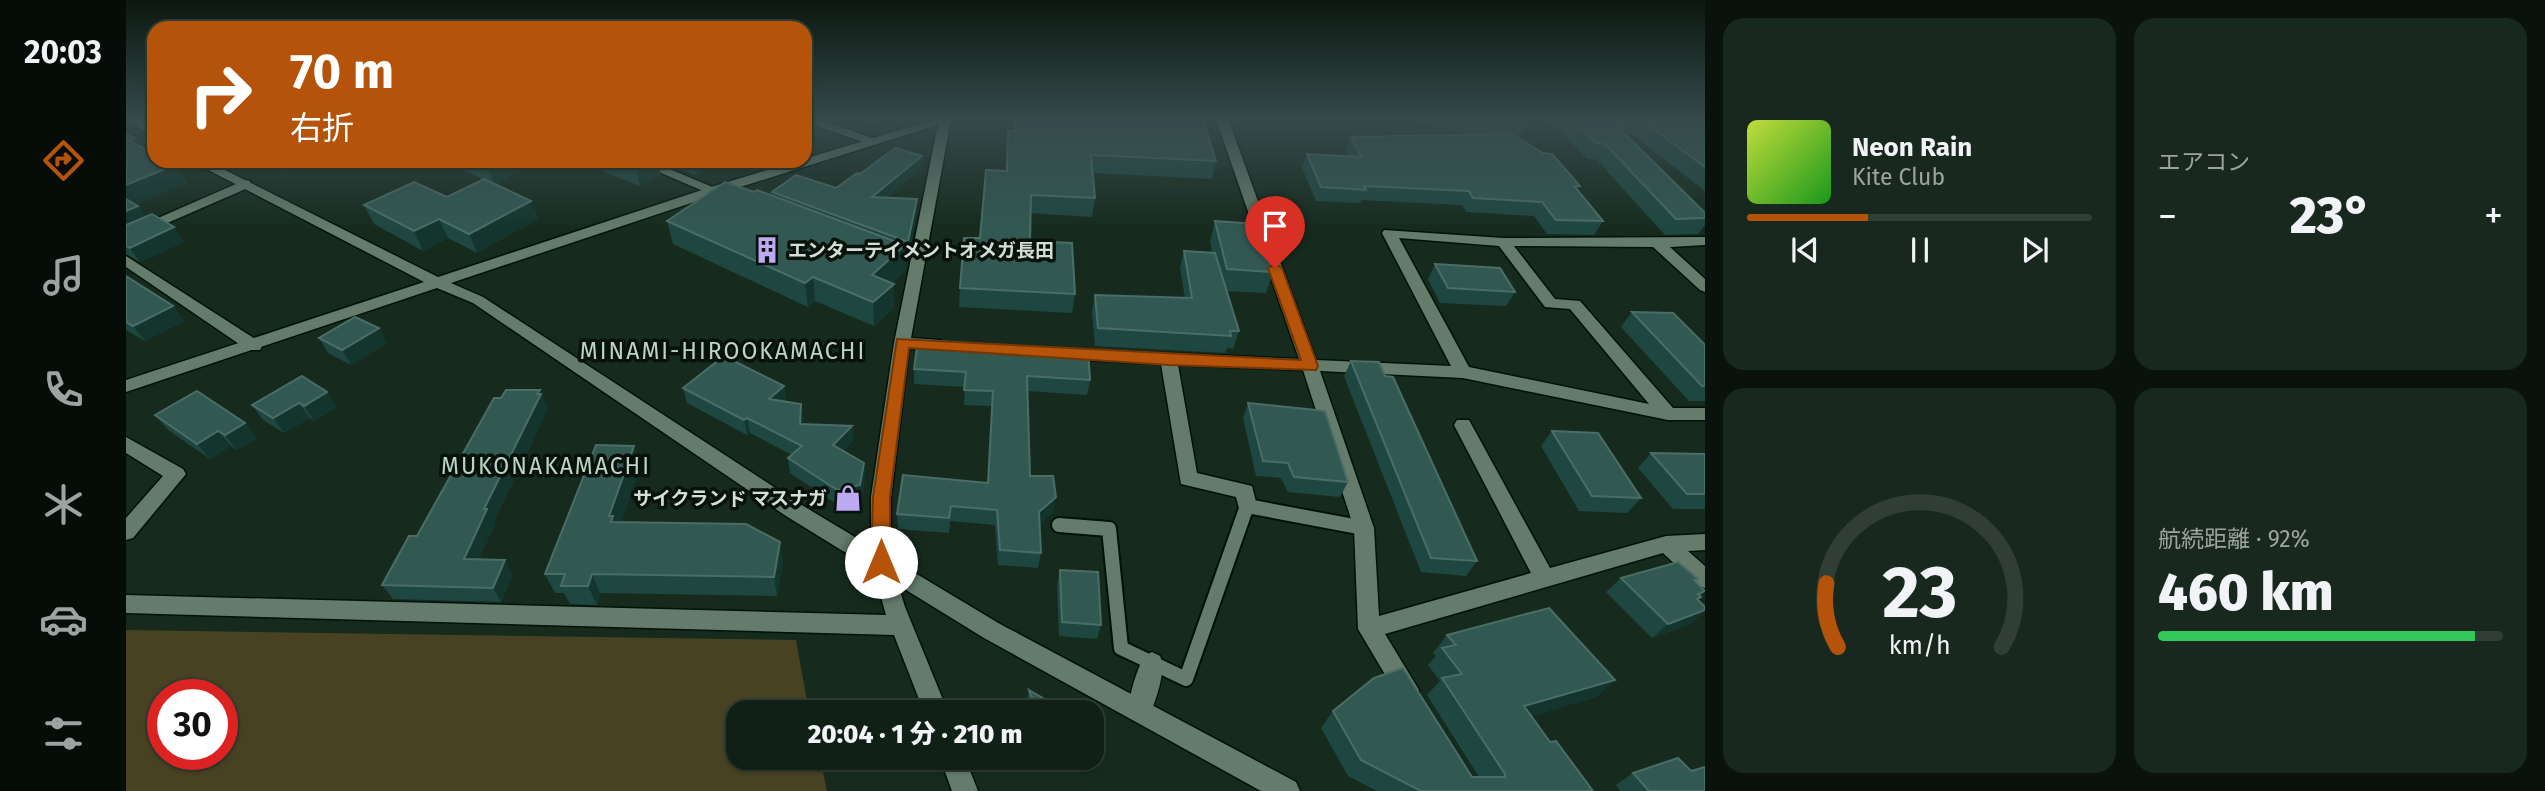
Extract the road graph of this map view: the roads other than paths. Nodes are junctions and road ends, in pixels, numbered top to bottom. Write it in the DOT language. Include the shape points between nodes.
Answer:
graph roads {
  1 [pos="830,156"];
  2 [pos="937,156"];
  3 [pos="1235,156"];
  4 [pos="812,161"];
  5 [pos="216,168"];
  6 [pos="656,168"];
  7 [pos="790,168"];
  8 [pos="245,184"];
  9 [pos="713,191"];
  10 [pos="738,200"];
  11 [pos="126,237"];
  12 [pos="1705,241"];
  13 [pos="1503,242"];
  14 [pos="1657,243"];
  15 [pos="126,260"];
  16 [pos="436,282"];
  17 [pos="1705,287"];
  18 [pos="902,343"];
  19 [pos="254,346"];
  20 [pos="955,346"];
  21 [pos="1049,352"];
  22 [pos="1169,360"];
  23 [pos="1310,366"];
  24 [pos="1463,372"];
  25 [pos="126,386"];
  26 [pos="1668,414"];
  27 [pos="1705,414"];
  28 [pos="1464,425"];
  29 [pos="126,444"];
  30 [pos="1247,506"];
  31 [pos="1059,525"];
  32 [pos="1364,528"];
  33 [pos="126,531"];
  34 [pos="1705,542"];
  35 [pos="1666,544"];
  36 [pos="881,562"];
  37 [pos="1544,577"];
  38 [pos="1705,579"];
  39 [pos="126,604"];
  40 [pos="903,625"];
  41 [pos="1369,629"];
  42 [pos="1152,663"];
  43 [pos="931,700"];
  44 [pos="1140,709"];
  45 [pos="1420,710"];
  46 [pos="957,770"];
  47 [pos="1269,786"];
  48 [pos="965,791"];
  49 [pos="1287,791"];
  1 -- 4 [label="street"];
  2 -- 18 [label="street" via="909,263"];
  3 -- 23 [label="street"];
  5 -- 8 [label="street"];
  6 -- 9 [label="street"];
  7 -- 9 [label="street"];
  8 -- 11 [label="street"];
  8 -- 16 [label="street"];
  9 -- 10 [label="street"];
  9 -- 16 [label="street"];
  12 -- 14 [label="street"];
  13 -- 14 [label="street"];
  13 -- 24 [label="street" via="1389,233"];
  13 -- 26 [label="street" via="1552,304 1574,304"];
  14 -- 17 [label="street"];
  15 -- 19 [label="street"];
  16 -- 19 [label="street"];
  16 -- 36 [label="street" via="478,300 793,510"];
  18 -- 20 [label="street"];
  18 -- 36 [label="street" via="881,497"];
  19 -- 25 [label="street"];
  21 -- 22 [label="street"];
  22 -- 23 [label="street"];
  22 -- 30 [label="street" via="1188,479 1245,491"];
  23 -- 24 [label="street"];
  23 -- 32 [label="street"];
  24 -- 26 [label="street"];
  26 -- 27 [label="street"];
  28 -- 37 [label="street"];
  29 -- 33 [label="street" via="176,474"];
  30 -- 32 [label="lane"];
  30 -- 42 [label="lane" via="1186,679"];
  31 -- 42 [label="lane" via="1109,529 1121,648"];
  32 -- 41 [label="street"];
  34 -- 35 [label="street"];
  35 -- 37 [label="street"];
  35 -- 38 [label="street"];
  36 -- 40 [label="street"];
  36 -- 44 [label="street" via="992,631"];
  37 -- 41 [label="street"];
  39 -- 40 [label="street"];
  40 -- 43 [label="street"];
  41 -- 45 [label="street"];
  42 -- 44 [label="street"];
  44 -- 47 [label="street"];
  46 -- 48 [label="street"];
  47 -- 49 [label="street"];
}
